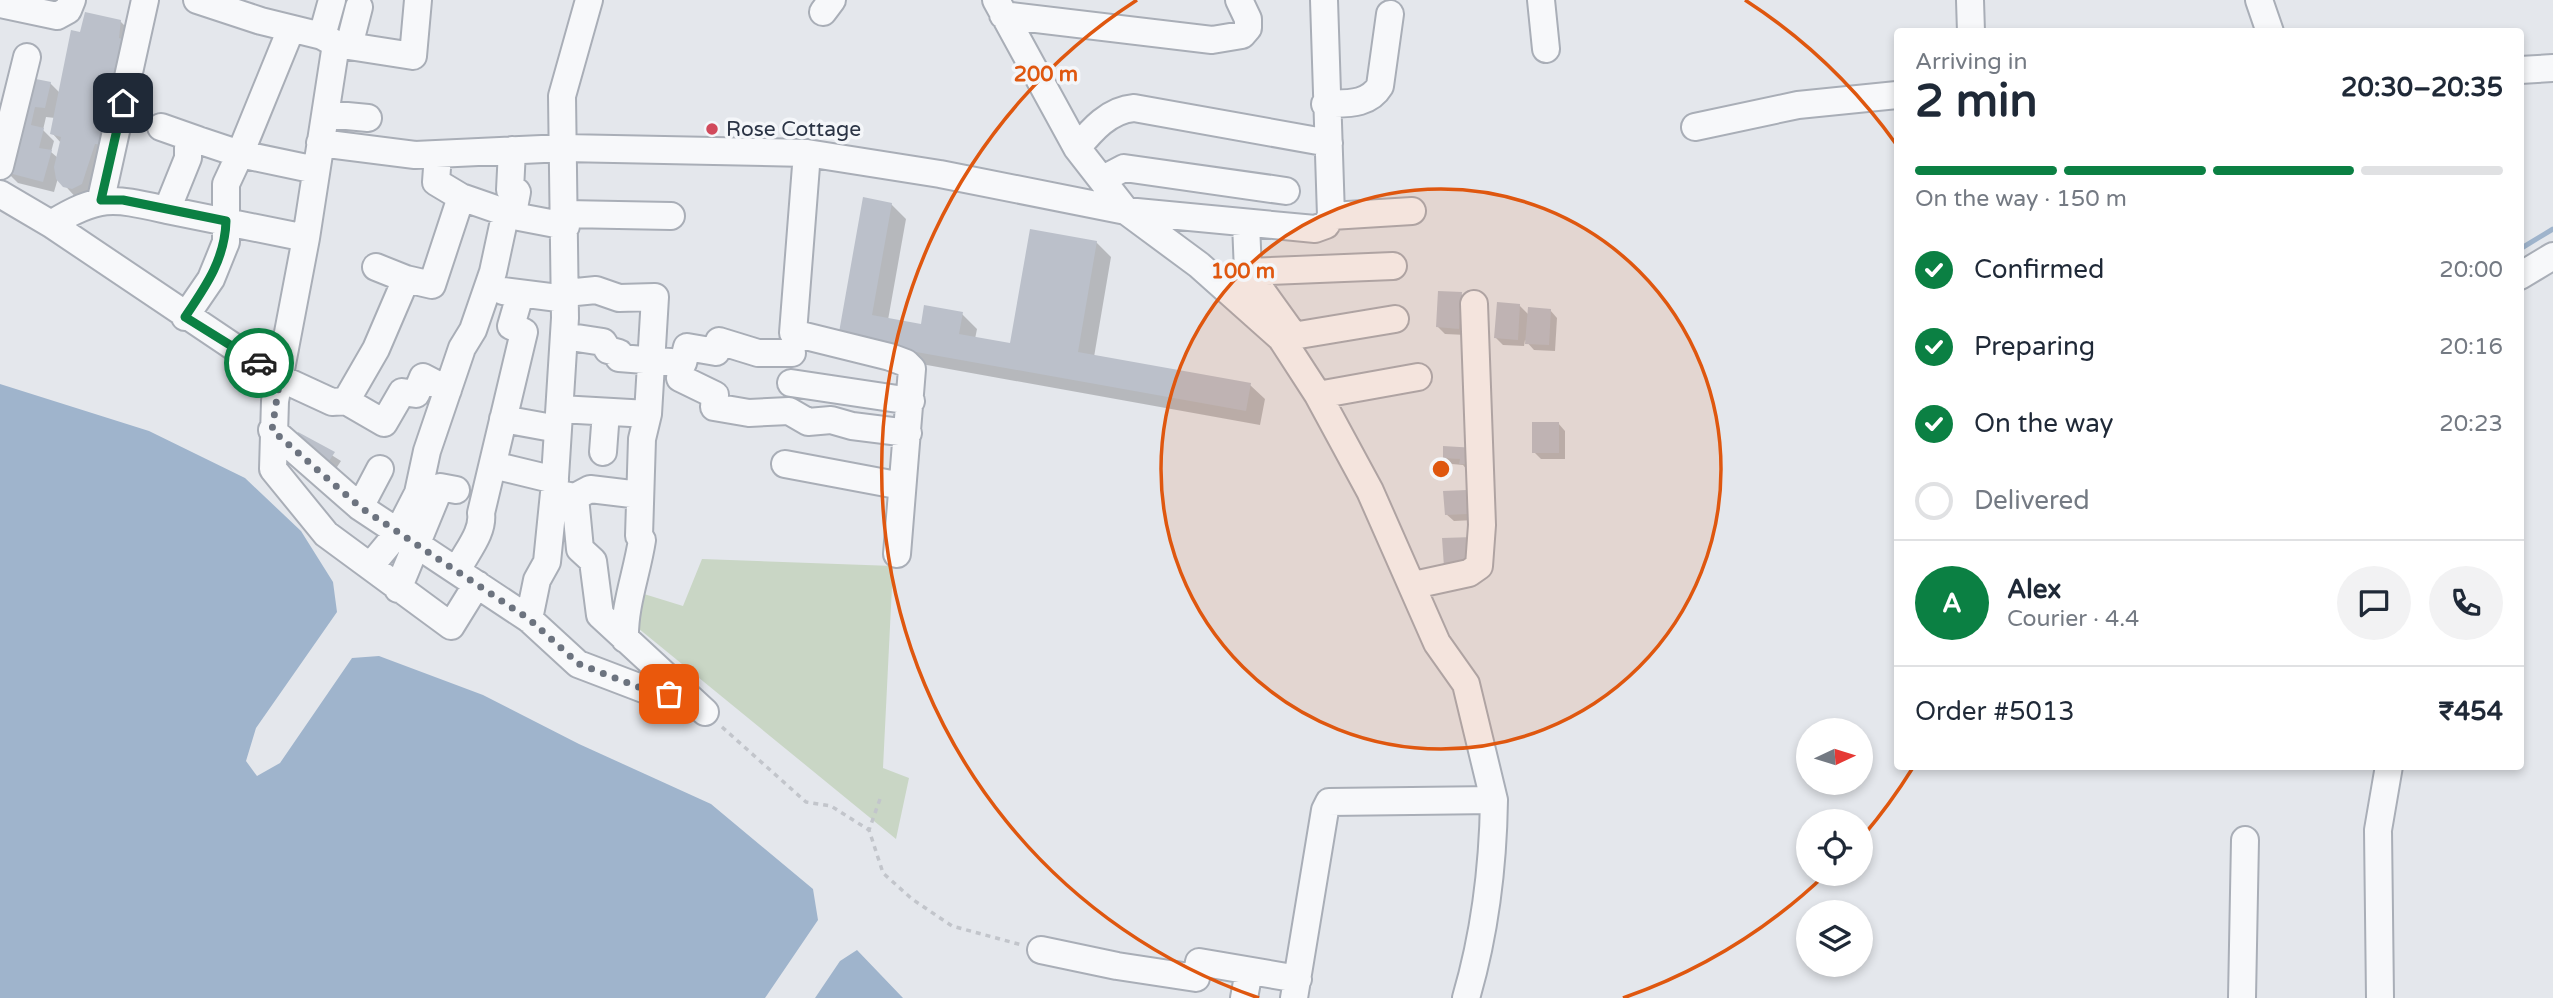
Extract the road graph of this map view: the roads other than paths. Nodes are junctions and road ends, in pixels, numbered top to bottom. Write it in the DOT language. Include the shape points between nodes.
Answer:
graph roads {
  1 [pos="72,0"];
  2 [pos="145,0"];
  3 [pos="197,0"];
  4 [pos="332,0"];
  5 [pos="418,0"];
  6 [pos="589,0"];
  7 [pos="1239,0"];
  8 [pos="1324,0"];
  9 [pos="1541,0"];
  10 [pos="1970,0"];
  11 [pos="2259,0"];
  12 [pos="0,4"];
  13 [pos="359,7"];
  14 [pos="999,7"];
  15 [pos="264,11"];
  16 [pos="1390,14"];
  17 [pos="1971,28"];
  18 [pos="2269,28"];
  19 [pos="291,29"];
  20 [pos="336,42"];
  21 [pos="1546,49"];
  22 [pos="27,57"];
  23 [pos="2553,68"];
  24 [pos="2524,70"];
  25 [pos="1894,95"];
  26 [pos="1325,104"];
  27 [pos="326,114"];
  28 [pos="369,118"];
  29 [pos="161,127"];
  30 [pos="1695,127"];
  31 [pos="198,140"];
  32 [pos="320,143"];
  33 [pos="1329,143"];
  34 [pos="564,148"];
  35 [pos="1077,148"];
  36 [pos="512,150"];
  37 [pos="807,153"];
  38 [pos="240,154"];
  39 [pos="438,154"];
  40 [pos="0,166"];
  41 [pos="316,170"];
  42 [pos="1103,179"];
  43 [pos="1286,191"];
  44 [pos="0,194"];
  45 [pos="461,197"];
  46 [pos="101,200"];
  47 [pos="167,210"];
  48 [pos="1126,211"];
  49 [pos="1412,211"];
  50 [pos="513,213"];
  51 [pos="671,216"];
  52 [pos="1331,216"];
  53 [pos="566,220"];
  54 [pos="226,221"];
  55 [pos="1246,223"];
  56 [pos="51,224"];
  57 [pos="306,238"];
  58 [pos="2553,256"];
  59 [pos="1393,266"];
  60 [pos="376,267"];
  61 [pos="1248,272"];
  62 [pos="2524,274"];
  63 [pos="406,279"];
  64 [pos="488,287"];
  65 [pos="1227,289"];
  66 [pos="520,295"];
  67 [pos="566,296"];
  68 [pos="1474,304"];
  69 [pos="185,317"];
  70 [pos="1395,319"];
  71 [pos="564,336"];
  72 [pos="1287,337"];
  73 [pos="792,343"];
  74 [pos="652,362"];
  75 [pos="1418,377"];
  76 [pos="280,378"];
  77 [pos="680,378"];
  78 [pos="790,383"];
  79 [pos="448,390"];
  80 [pos="1325,394"];
  81 [pos="346,401"];
  82 [pos="911,401"];
  83 [pos="789,411"];
  84 [pos="606,412"];
  85 [pos="648,414"];
  86 [pos="503,419"];
  87 [pos="559,419"];
  88 [pos="272,430"];
  89 [pos="908,433"];
  90 [pos="1361,449"];
  91 [pos="603,452"];
  92 [pos="785,464"];
  93 [pos="493,465"];
  94 [pos="380,469"];
  95 [pos="902,486"];
  96 [pos="561,490"];
  97 [pos="456,491"];
  98 [pos="640,495"];
  99 [pos="360,507"];
  100 [pos="405,538"];
  101 [pos="897,554"];
  102 [pos="377,558"];
  103 [pos="467,577"];
  104 [pos="1414,585"];
  105 [pos="398,589"];
  106 [pos="529,619"];
  107 [pos="625,639"];
  108 [pos="685,694"];
  109 [pos="705,712"];
  110 [pos="2388,770"];
  111 [pos="1494,800"];
  112 [pos="2245,840"];
  113 [pos="1041,950"];
  114 [pos="1249,971"];
  115 [pos="1194,988"];
  116 [pos="1296,989"];
  117 [pos="1244,998"];
  118 [pos="1466,998"];
  119 [pos="2242,998"];
  120 [pos="2380,998"];
  1 -- 12 [label="street" via="57,16"];
  2 -- 46 [label="street"];
  3 -- 15 [label="street"];
  4 -- 20 [label="street"];
  5 -- 20 [label="street" via="412,56"];
  6 -- 34 [label="street" via="562,96"];
  7 -- 14 [label="street" via="1248,28 1241,35 1212,40"];
  8 -- 26 [label="street"];
  9 -- 21 [label="street"];
  10 -- 17 [label="street"];
  11 -- 18 [label="street"];
  13 -- 20 [label="street"];
  14 -- 35 [label="street"];
  15 -- 19 [label="street"];
  16 -- 26 [label="street" via="1376,93 1357,103"];
  19 -- 20 [label="street"];
  19 -- 38 [label="street"];
  20 -- 27 [label="street"];
  22 -- 40 [label="street"];
  23 -- 24 [label="street"];
  25 -- 30 [label="street" via="1798,106"];
  26 -- 33 [label="street"];
  27 -- 28 [label="street"];
  27 -- 32 [label="street"];
  29 -- 31 [label="street"];
  31 -- 38 [label="street"];
  31 -- 47 [label="street" via="188,148"];
  32 -- 39 [label="street"];
  32 -- 41 [label="street"];
  33 -- 35 [label="street" via="1134,108 1118,109"];
  33 -- 52 [label="street"];
  34 -- 36 [label="street"];
  34 -- 37 [label="street"];
  34 -- 53 [label="street"];
  35 -- 42 [label="street"];
  36 -- 39 [label="street"];
  36 -- 50 [label="street" via="510,190 517,192"];
  37 -- 48 [label="street"];
  37 -- 73 [label="street"];
  38 -- 41 [label="street"];
  38 -- 54 [label="street" via="226,184"];
  39 -- 45 [label="street" via="436,182"];
  41 -- 57 [label="street"];
  42 -- 43 [label="street" via="1124,168"];
  42 -- 48 [label="street"];
  44 -- 56 [label="street"];
  45 -- 50 [label="street"];
  45 -- 63 [label="street" via="432,285"];
  46 -- 47 [label="street"];
  46 -- 56 [label="street"];
  47 -- 54 [label="street"];
  48 -- 55 [label="street"];
  48 -- 65 [label="street"];
  49 -- 52 [label="street"];
  50 -- 53 [label="street"];
  50 -- 64 [label="street" via="505,216"];
  51 -- 53 [label="street"];
  52 -- 55 [label="street" via="1315,229"];
  53 -- 67 [label="street"];
  54 -- 57 [label="street"];
  54 -- 69 [label="street" via="226,242 211,279"];
  55 -- 61 [label="street"];
  56 -- 69 [label="street"];
  57 -- 76 [label="street"];
  58 -- 62 [label="street"];
  59 -- 61 [label="street"];
  60 -- 63 [label="street"];
  61 -- 65 [label="street"];
  61 -- 72 [label="street"];
  63 -- 81 [label="street" via="376,349"];
  64 -- 66 [label="street"];
  64 -- 79 [label="street"];
  65 -- 72 [label="street"];
  66 -- 67 [label="street"];
  66 -- 86 [label="street" via="512,327 524,332"];
  67 -- 71 [label="street"];
  67 -- 74 [label="street" via="596,290 619,298 654,297"];
  68 -- 104 [label="street" via="1482,525 1479,566 1469,573"];
  69 -- 76 [label="street"];
  70 -- 72 [label="street"];
  71 -- 74 [label="street" via="603,342 608,350 619,353 619,358"];
  71 -- 87 [label="street"];
  72 -- 80 [label="street"];
  73 -- 74 [label="street" via="758,353 719,341 716,352 687,347 683,363"];
  73 -- 78 [label="street"];
  73 -- 82 [label="street" via="906,363 912,369"];
  74 -- 85 [label="street"];
  75 -- 80 [label="street"];
  76 -- 81 [label="street" via="332,402"];
  76 -- 88 [label="street"];
  77 -- 83 [label="street" via="715,395 714,407 749,413"];
  78 -- 82 [label="street"];
  78 -- 83 [label="street"];
  79 -- 81 [label="street" via="423,377 416,394 402,392 384,424"];
  79 -- 100 [label="street"];
  80 -- 90 [label="street"];
  80 -- 104 [label="street"];
  82 -- 89 [label="street"];
  83 -- 89 [label="street" via="808,422 831,420"];
  84 -- 85 [label="street"];
  84 -- 87 [label="street"];
  84 -- 91 [label="street"];
  85 -- 98 [label="street" via="642,439"];
  86 -- 87 [label="street"];
  86 -- 93 [label="street"];
  87 -- 96 [label="street"];
  88 -- 99 [label="street"];
  88 -- 105 [label="street" via="273,469 326,534"];
  89 -- 95 [label="street"];
  92 -- 95 [label="street"];
  93 -- 96 [label="street"];
  93 -- 103 [label="street" via="482,520 469,545"];
  94 -- 99 [label="street"];
  95 -- 101 [label="street"];
  96 -- 98 [label="street"];
  96 -- 106 [label="street" via="547,562 537,580"];
  96 -- 107 [label="street" via="580,549 593,561 600,615"];
  97 -- 100 [label="street" via="440,487"];
  98 -- 107 [label="street" via="642,540 636,583 624,616"];
  99 -- 100 [label="street"];
  100 -- 102 [label="street"];
  100 -- 103 [label="street"];
  100 -- 105 [label="street"];
  103 -- 105 [label="street" via="451,626"];
  103 -- 106 [label="street"];
  104 -- 111 [label="street" via="1437,643 1466,684"];
  106 -- 108 [label="street" via="579,664 654,693"];
  107 -- 108 [label="street"];
  108 -- 109 [label="street"];
  110 -- 120 [label="street" via="2378,830"];
  111 -- 116 [label="street" via="1329,802"];
  111 -- 118 [label="street" via="1492,870 1479,954"];
  112 -- 119 [label="street"];
  113 -- 115 [label="street"];
  114 -- 115 [label="street" via="1199,962"];
  114 -- 116 [label="street"];
  114 -- 117 [label="street"];
}
